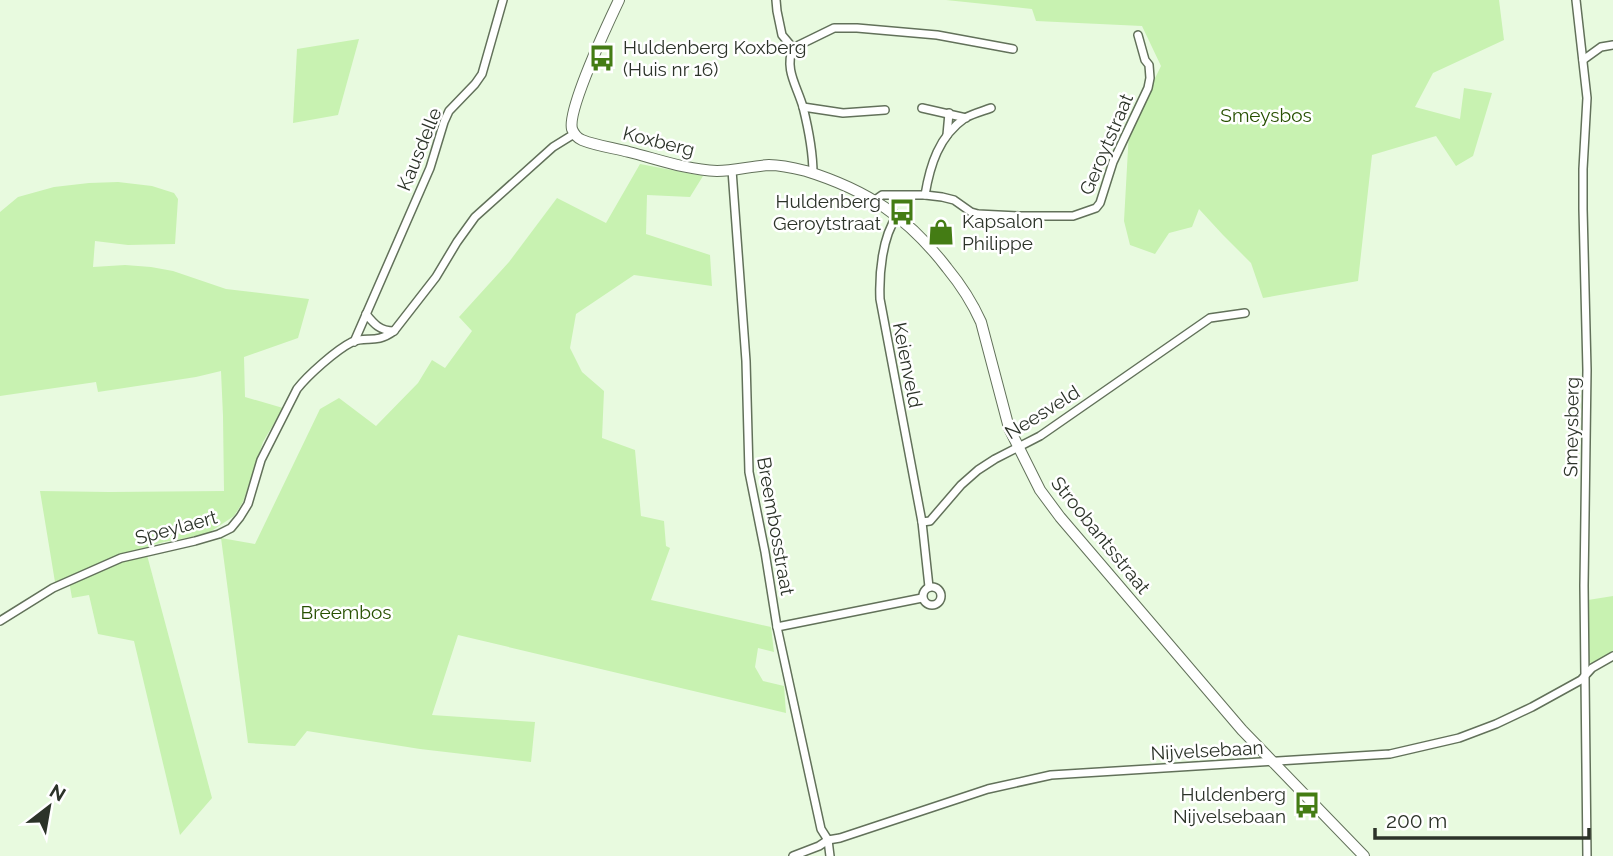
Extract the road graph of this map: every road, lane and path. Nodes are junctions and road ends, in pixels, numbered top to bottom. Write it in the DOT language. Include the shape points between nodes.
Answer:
graph roads {
  1 [pos="503,0"];
  2 [pos="618,0"];
  3 [pos="776,0"];
  4 [pos="1576,0"];
  5 [pos="1139,35"];
  6 [pos="1613,45"];
  7 [pos="793,48"];
  8 [pos="1013,49"];
  9 [pos="1583,60"];
  10 [pos="803,107"];
  11 [pos="922,108"];
  12 [pos="991,108"];
  13 [pos="885,110"];
  14 [pos="949,113"];
  15 [pos="966,118"];
  16 [pos="574,134"];
  17 [pos="947,135"];
  18 [pos="732,170"];
  19 [pos="813,174"];
  20 [pos="925,195"];
  21 [pos="875,200"];
  22 [pos="897,215"];
  23 [pos="1245,313"];
  24 [pos="366,314"];
  25 [pos="394,331"];
  26 [pos="354,341"];
  27 [pos="1018,448"];
  28 [pos="922,522"];
  29 [pos="929,587"];
  30 [pos="922,598"];
  31 [pos="0,621"];
  32 [pos="777,627"];
  33 [pos="1613,656"];
  34 [pos="1586,675"];
  35 [pos="1272,762"];
  36 [pos="828,839"];
  37 [pos="793,856"];
  38 [pos="830,856"];
  39 [pos="1364,856"];
  40 [pos="1587,856"];
  1 -- 24 [label="street, Kausdelle" via="482,74 449,111"];
  2 -- 16 [label="street" via="574,111"];
  3 -- 7 [label="street" via="782,35"];
  4 -- 9 [label="street, Smeysberg"];
  5 -- 20 [label="street, Geroytstraat" via="1150,78 1096,208 1073,216 989,215 971,212 954,200"];
  6 -- 9 [label="street" via="1601,47"];
  7 -- 8 [label="street" via="834,28 857,28 937,35"];
  7 -- 10 [label="street" via="790,73"];
  9 -- 34 [label="street, Smeysberg" via="1587,114 1583,169"];
  10 -- 13 [label="street" via="843,113"];
  10 -- 19 [label="street"];
  11 -- 14 [label="street"];
  12 -- 15 [label="street"];
  14 -- 15 [label="street"];
  14 -- 17 [label="street"];
  15 -- 17 [label="street"];
  16 -- 18 [label="street, Koxberg" via="685,167"];
  16 -- 25 [label="street" via="553,147 475,217"];
  17 -- 20 [label="street" via="934,158"];
  18 -- 19 [label="street, Koxberg" via="768,165"];
  18 -- 32 [label="street, Breembosstraat" via="749,472"];
  19 -- 21 [label="street, Koxberg"];
  20 -- 21 [label="street, Geroytstraat" via="883,195"];
  21 -- 22 [label="street, Stroobantsstraat"];
  22 -- 27 [label="street, Stroobantsstraat" via="940,258 975,309"];
  22 -- 28 [label="street, Keienveld" via="889,229 879,278 880,299"];
  23 -- 27 [label="street, Neesveld" via="1210,318"];
  24 -- 25 [label="street" via="379,328"];
  24 -- 26 [label="street, Speylaert"];
  25 -- 26 [label="street, Speylaert" via="376,340"];
  26 -- 31 [label="street, Speylaert" via="297,389 261,460 248,504 231,528 121,558 53,588"];
  27 -- 28 [label="street, Neesveld" via="978,470 930,521"];
  27 -- 35 [label="street, Stroobantsstraat" via="1060,517"];
  28 -- 29 [label="street"];
  29 -- 30 [label="street"];
  29 -- 30 [label="street" via="941,594 938,603 931,606"];
  30 -- 32 [label="street"];
  32 -- 36 [label="street, Breembosstraat" via="821,829"];
  33 -- 34 [label="street, Nijvelsebaan"];
  34 -- 35 [label="street, Nijvelsebaan" via="1532,707 1459,738 1390,754"];
  34 -- 40 [label="street, Smeysberg"];
  35 -- 36 [label="street, Nijvelsebaan" via="1051,775 988,789"];
  35 -- 39 [label="street, Stroobantsstraat"];
  36 -- 37 [label="street, Nijvelsebaan"];
  36 -- 38 [label="street, Breembosstraat"];
}
